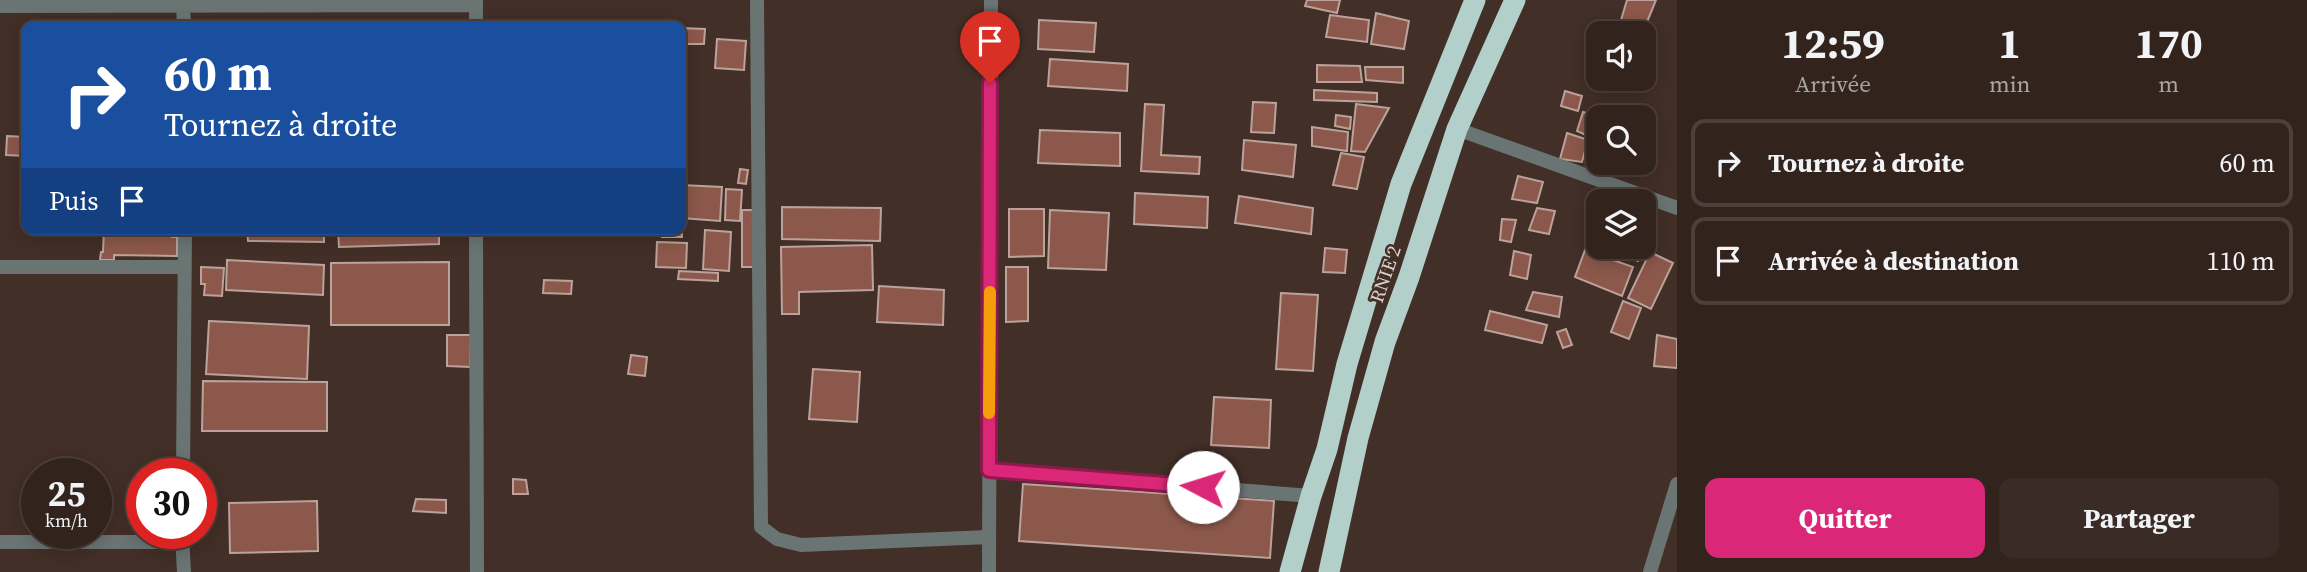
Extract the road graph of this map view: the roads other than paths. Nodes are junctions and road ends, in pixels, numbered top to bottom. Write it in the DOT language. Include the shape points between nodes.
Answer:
graph roads {
  1 [pos="757,0"];
  2 [pos="991,0"];
  3 [pos="1475,0"];
  4 [pos="1515,0"];
  5 [pos="476,2"];
  6 [pos="0,6"];
  7 [pos="183,7"];
  8 [pos="184,21"];
  9 [pos="476,21"];
  10 [pos="1457,129"];
  11 [pos="1677,208"];
  12 [pos="185,235"];
  13 [pos="477,235"];
  14 [pos="0,267"];
  15 [pos="185,267"];
  16 [pos="183,458"];
  17 [pos="989,470"];
  18 [pos="1676,488"];
  19 [pos="1311,496"];
  20 [pos="988,537"];
  21 [pos="126,539"];
  22 [pos="0,542"];
  23 [pos="183,549"];
  24 [pos="184,572"];
  25 [pos="477,572"];
  26 [pos="989,572"];
  27 [pos="1290,572"];
  28 [pos="1329,572"];
  29 [pos="1650,572"];
  1 -- 20 [label="street" via="761,527 777,540 801,545"];
  2 -- 17 [label="street"];
  3 -- 19 [label="highway, RNIE 2 / RNIE 2" via="1401,184"];
  4 -- 10 [label="highway, RNIE 2 / RNIE 2"];
  5 -- 7 [label="street"];
  5 -- 9 [label="street"];
  6 -- 7 [label="street"];
  7 -- 8 [label="street"];
  10 -- 11 [label="street"];
  10 -- 28 [label="highway, RNIE 2 / RNIE 2" via="1382,354"];
  12 -- 15 [label="street"];
  13 -- 25 [label="street"];
  14 -- 15 [label="street"];
  15 -- 16 [label="street"];
  17 -- 19 [label="street"];
  17 -- 20 [label="street"];
  18 -- 29 [label="street"];
  19 -- 27 [label="highway, RNIE 2 / RNIE 2"];
  20 -- 26 [label="street"];
  21 -- 22 [label="street"];
  23 -- 24 [label="street"];
}
